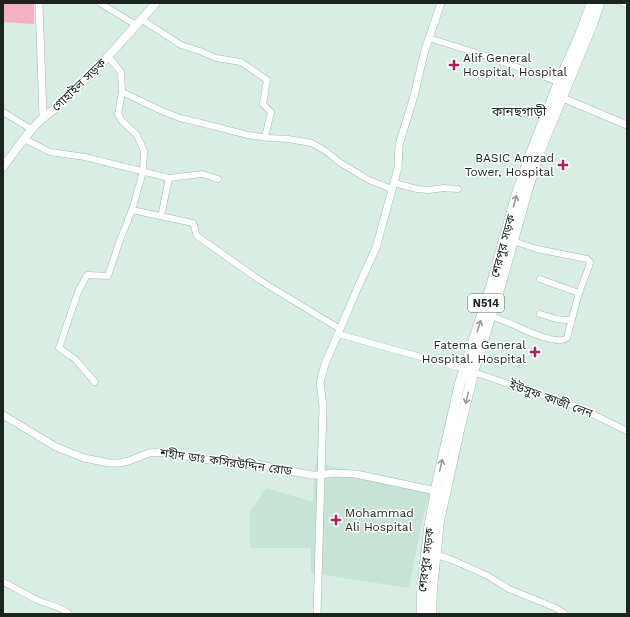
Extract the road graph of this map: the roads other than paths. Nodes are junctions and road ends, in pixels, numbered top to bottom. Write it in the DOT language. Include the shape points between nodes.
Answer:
graph roads {
  1 [pos="39,3"];
  2 [pos="100,3"];
  3 [pos="156,3"];
  4 [pos="441,3"];
  5 [pos="592,3"];
  6 [pos="599,3"];
  7 [pos="624,3"];
  8 [pos="627,4"];
  9 [pos="138,22"];
  10 [pos="429,38"];
  11 [pos="108,56"];
  12 [pos="559,82"];
  13 [pos="122,92"];
  14 [pos="558,96"];
  15 [pos="3,112"];
  16 [pos="43,117"];
  17 [pos="627,125"];
  18 [pos="30,129"];
  19 [pos="265,137"];
  20 [pos="24,139"];
  21 [pos="3,167"];
  22 [pos="143,172"];
  23 [pos="169,178"];
  24 [pos="218,179"];
  25 [pos="393,186"];
  26 [pos="458,189"];
  27 [pos="132,210"];
  28 [pos="162,212"];
  29 [pos="513,241"];
  30 [pos="540,279"];
  31 [pos="579,293"];
  32 [pos="540,314"];
  33 [pos="491,316"];
  34 [pos="572,319"];
  35 [pos="339,331"];
  36 [pos="469,370"];
  37 [pos="95,382"];
  38 [pos="3,414"];
  39 [pos="627,431"];
  40 [pos="321,475"];
  41 [pos="436,491"];
  42 [pos="431,554"];
  43 [pos="3,582"];
  44 [pos="69,614"];
  45 [pos="316,614"];
  46 [pos="422,614"];
  47 [pos="431,614"];
  48 [pos="565,614"];
  1 -- 16 [label="street"];
  2 -- 9 [label="street"];
  3 -- 9 [label="main road, গোহাইল সড়ক"];
  4 -- 10 [label="street"];
  5 -- 12 [label="highway, শেরপুর সড়ক / N514"];
  6 -- 14 [label="highway, শেরপুর সড়ক / N514" via="593,22"];
  7 -- 8 [label="street"];
  9 -- 11 [label="main road, গোহাইল সড়ক"];
  9 -- 19 [label="street" via="181,45 216,58 241,62 267,80 263,104 271,112"];
  10 -- 12 [label="street"];
  10 -- 25 [label="street" via="399,145 398,168"];
  11 -- 13 [label="street" via="121,72"];
  11 -- 16 [label="main road, গোহাইল সড়ক"];
  12 -- 14 [label="highway, শেরপুর সড়ক / N514"];
  13 -- 19 [label="street" via="180,118"];
  13 -- 22 [label="street" via="118,114 140,140 144,151"];
  14 -- 17 [label="street"];
  14 -- 29 [label="highway, শেরপুর সড়ক / N514"];
  36 -- 14 [label="highway, শেরপুর সড়ক / N514, one-way" via="516,197 538,133"];
  15 -- 18 [label="street"];
  16 -- 18 [label="main road, গোহাইল সড়ক"];
  18 -- 20 [label="main road, গোহাইল সড়ক"];
  19 -- 25 [label="street" via="312,143 369,180"];
  20 -- 21 [label="main road, গোহাইল সড়ক"];
  20 -- 22 [label="street" via="50,152 85,157"];
  22 -- 23 [label="street"];
  22 -- 27 [label="street"];
  23 -- 24 [label="street" via="202,174"];
  23 -- 28 [label="street"];
  25 -- 26 [label="street" via="429,190"];
  25 -- 35 [label="street" via="376,248"];
  27 -- 35 [label="street, ইউসুফ কাজী লেন" via="193,223 198,236 261,281"];
  27 -- 37 [label="street" via="108,276 87,275 78,292 59,348 75,359"];
  29 -- 31 [label="street" via="537,249 587,259 590,262"];
  29 -- 33 [label="highway, শেরপুর সড়ক / N514"];
  30 -- 31 [label="street"];
  31 -- 34 [label="street"];
  32 -- 34 [label="street" via="561,320"];
  33 -- 34 [label="street" via="540,336 557,340 567,338"];
  33 -- 36 [label="highway, শেরপুর সড়ক / N514"];
  35 -- 36 [label="street, ইউসুফ কাজী লেন"];
  35 -- 40 [label="street" via="320,383 323,406"];
  36 -- 39 [label="street, ইউসুফ কাজী লেন" via="578,407"];
  41 -- 36 [label="highway, শেরপুর সড়ক / N514, one-way" via="448,435"];
  36 -- 42 [label="highway, শেরপুর সড়ক / N514, one-way"];
  38 -- 40 [label="street, শহীদ ডাঃ কসিরউদ্দিন রোড" via="56,447 84,458 109,463 129,461 149,453 170,452 198,459 255,464"];
  40 -- 41 [label="street, শহীদ ডাঃ কসিরউদ্দিন রোড" via="356,474"];
  40 -- 45 [label="street"];
  41 -- 42 [label="highway, শেরপুর সড়ক / N514" via="429,529"];
  42 -- 46 [label="highway, শেরপুর সড়ক / N514" via="422,597"];
  42 -- 47 [label="highway, শেরপুর সড়ক / N514"];
  42 -- 48 [label="street" via="475,570 509,589"];
  43 -- 44 [label="street"];
}
